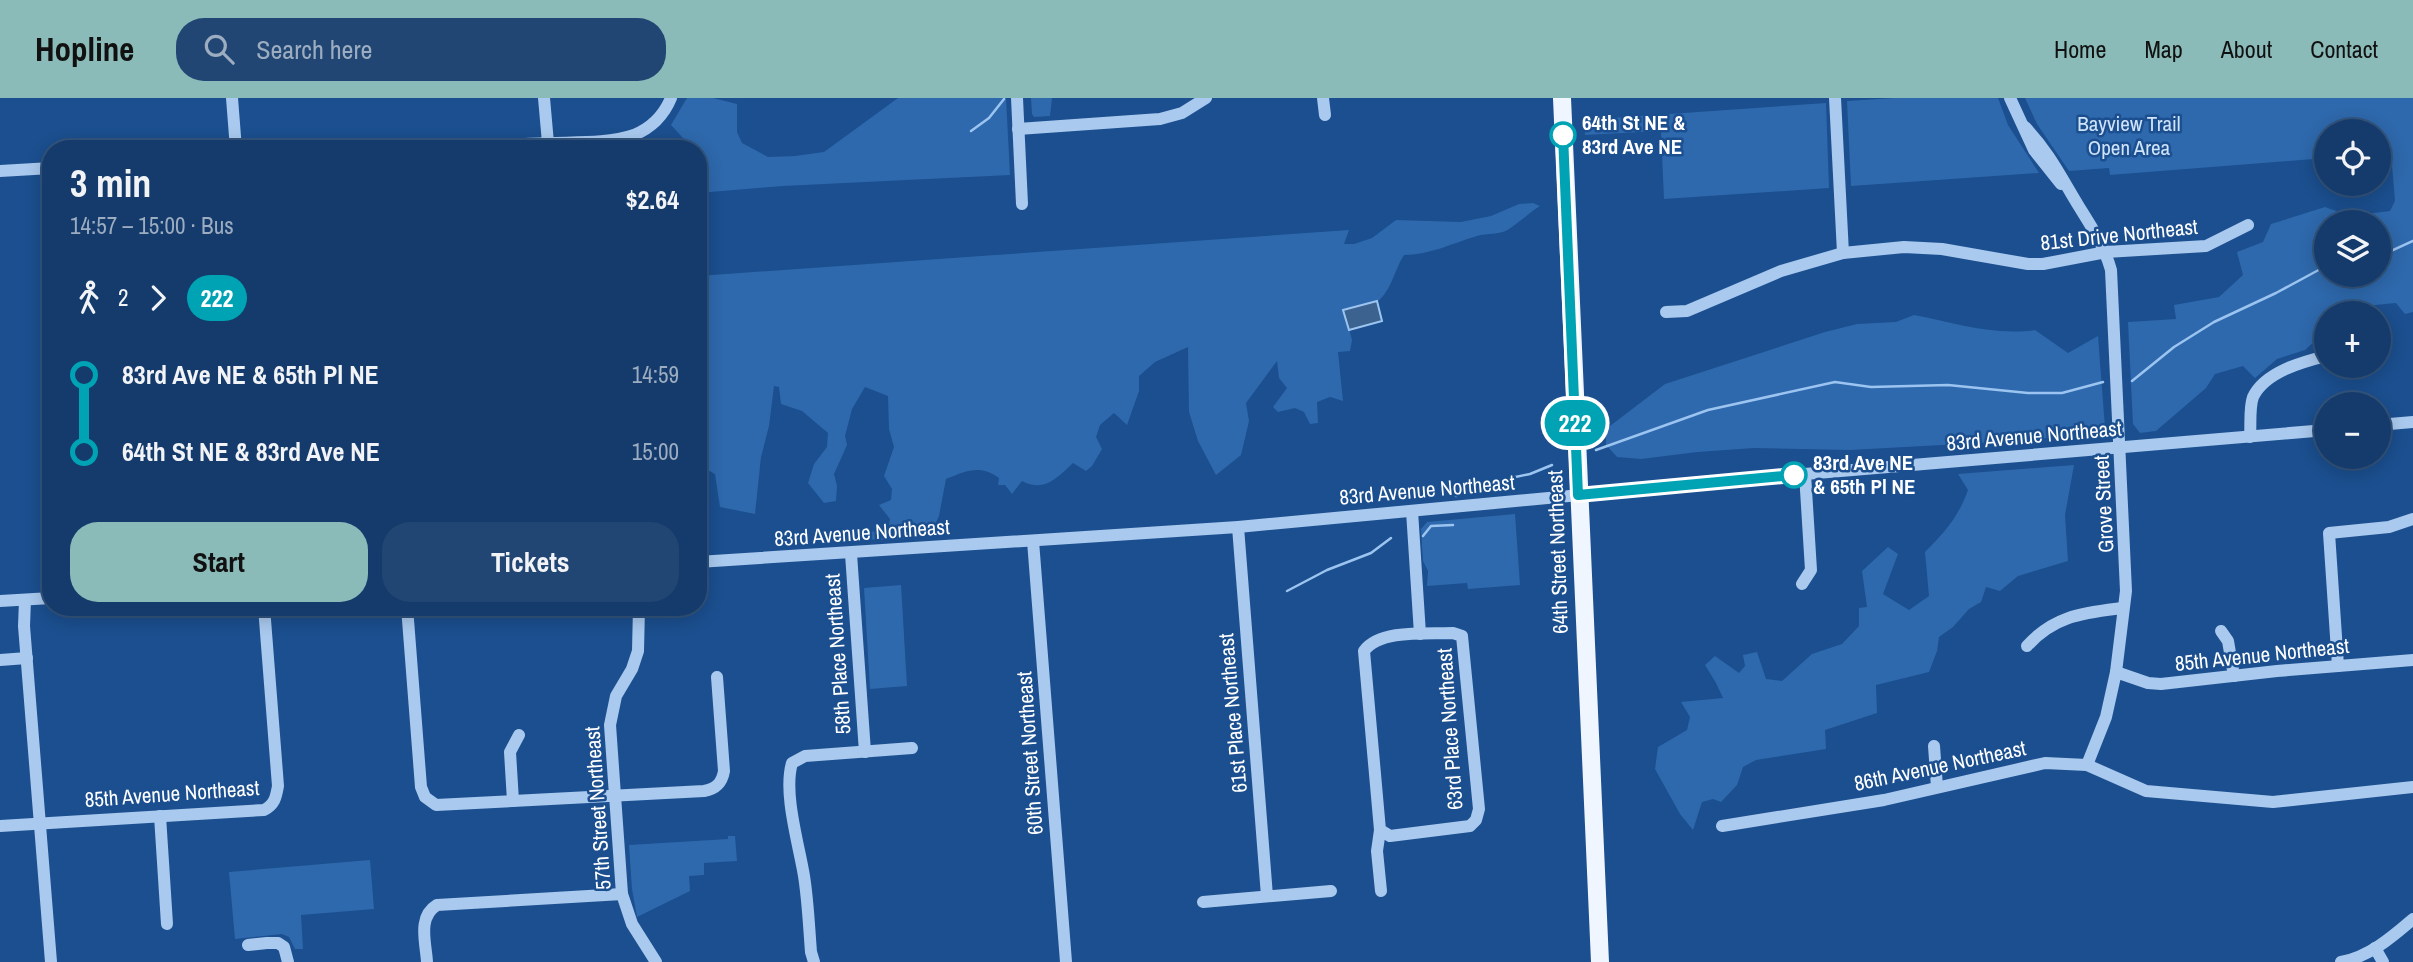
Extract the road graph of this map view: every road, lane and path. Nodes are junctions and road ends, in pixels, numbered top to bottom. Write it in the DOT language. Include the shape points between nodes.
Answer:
graph roads {
  1 [pos="232,98"];
  2 [pos="544,98"];
  3 [pos="671,98"];
  4 [pos="1017,98"];
  5 [pos="1206,98"];
  6 [pos="1324,98"];
  7 [pos="1562,98"];
  8 [pos="1835,98"];
  9 [pos="2010,98"];
  10 [pos="1325,114"];
  11 [pos="1018,129"];
  12 [pos="235,140"];
  13 [pos="548,140"];
  14 [pos="594,140"];
  15 [pos="42,169"];
  16 [pos="0,171"];
  17 [pos="1022,204"];
  18 [pos="2248,225"];
  19 [pos="2106,251"];
  20 [pos="1843,253"];
  21 [pos="1666,313"];
  22 [pos="2314,359"];
  23 [pos="2413,422"];
  24 [pos="2391,424"];
  25 [pos="2314,431"];
  26 [pos="2250,437"];
  27 [pos="2121,448"];
  28 [pos="1805,474"];
  29 [pos="1578,495"];
  30 [pos="1412,511"];
  31 [pos="2413,519"];
  32 [pos="1238,527"];
  33 [pos="1033,541"];
  34 [pos="850,554"];
  35 [pos="707,562"];
  36 [pos="1802,584"];
  37 [pos="42,599"];
  38 [pos="25,600"];
  39 [pos="0,601"];
  40 [pos="2123,608"];
  41 [pos="265,616"];
  42 [pos="408,616"];
  43 [pos="639,616"];
  44 [pos="2221,631"];
  45 [pos="1420,634"];
  46 [pos="2027,646"];
  47 [pos="27,658"];
  48 [pos="0,660"];
  49 [pos="2413,660"];
  50 [pos="2338,666"];
  51 [pos="2116,672"];
  52 [pos="2234,676"];
  53 [pos="717,677"];
  54 [pos="519,735"];
  55 [pos="1934,746"];
  56 [pos="912,748"];
  57 [pos="865,752"];
  58 [pos="2087,765"];
  59 [pos="1937,787"];
  60 [pos="2413,787"];
  61 [pos="615,796"];
  62 [pos="513,801"];
  63 [pos="160,816"];
  64 [pos="40,823"];
  65 [pos="0,826"];
  66 [pos="1722,826"];
  67 [pos="1380,830"];
  68 [pos="1331,891"];
  69 [pos="1381,891"];
  70 [pos="622,894"];
  71 [pos="1267,896"];
  72 [pos="1203,902"];
  73 [pos="2413,919"];
  74 [pos="167,924"];
  75 [pos="248,945"];
  76 [pos="2375,948"];
  77 [pos="51,962"];
  78 [pos="288,962"];
  79 [pos="427,962"];
  80 [pos="656,962"];
  81 [pos="814,962"];
  82 [pos="1066,962"];
  83 [pos="1600,962"];
  84 [pos="2341,962"];
  85 [pos="2383,962"];
  1 -- 12 [label="street"];
  2 -- 13 [label="street"];
  3 -- 14 [label="street" via="657,121 641,131 624,138"];
  4 -- 11 [label="street"];
  5 -- 11 [label="street" via="1182,113 1160,119"];
  6 -- 10 [label="street"];
  7 -- 29 [label="main road, 64th Street Northeast"];
  8 -- 20 [label="street"];
  9 -- 19 [label="street, Grove Street"];
  11 -- 17 [label="street"];
  15 -- 16 [label="street"];
  18 -- 19 [label="street, 81st Drive Northeast" via="2206,246"];
  19 -- 20 [label="street, 81st Drive Northeast" via="2043,264 1942,248"];
  19 -- 27 [label="street, Grove Street"];
  20 -- 21 [label="street, 81st Drive Northeast" via="1781,271 1687,311"];
  22 -- 26 [label="street" via="2264,383 2253,398"];
  23 -- 24 [label="street"];
  25 -- 26 [label="street, 83rd Avenue Northeast"];
  26 -- 27 [label="street, 83rd Avenue Northeast"];
  27 -- 28 [label="street, 83rd Avenue Northeast"];
  27 -- 40 [label="street, Grove Street"];
  28 -- 29 [label="street, 83rd Avenue Northeast"];
  28 -- 36 [label="street" via="1811,570"];
  29 -- 30 [label="street, 83rd Avenue Northeast"];
  29 -- 83 [label="main road, 64th Street Northeast"];
  30 -- 32 [label="street, 83rd Avenue Northeast"];
  30 -- 45 [label="street"];
  31 -- 50 [label="street" via="2389,527 2329,533"];
  32 -- 33 [label="street, 83rd Avenue Northeast"];
  32 -- 71 [label="street, 61st Place Northeast"];
  33 -- 34 [label="street, 83rd Avenue Northeast"];
  33 -- 82 [label="street, 60th Street Northeast"];
  34 -- 35 [label="street, 83rd Avenue Northeast"];
  34 -- 57 [label="street, 58th Place Northeast"];
  37 -- 38 [label="street"];
  38 -- 39 [label="street"];
  38 -- 47 [label="street"];
  40 -- 46 [label="street" via="2056,623"];
  40 -- 51 [label="street, Grove Street"];
  41 -- 63 [label="street, 85th Avenue Northeast" via="276,798 264,810"];
  42 -- 62 [label="street" via="423,793 443,806"];
  43 -- 61 [label="street, 57th Street Northeast" via="639,651 611,714"];
  44 -- 52 [label="street" via="2228,641"];
  45 -- 67 [label="street" via="1385,636 1364,651"];
  45 -- 67 [label="street, 63rd Place Northeast" via="1462,636 1479,809 1470,826 1390,836"];
  47 -- 48 [label="street"];
  47 -- 64 [label="street"];
  49 -- 50 [label="street, 85th Avenue Northeast"];
  50 -- 52 [label="street, 85th Avenue Northeast"];
  51 -- 52 [label="street, 85th Avenue Northeast" via="2161,684"];
  51 -- 58 [label="street, Grove Street" via="2106,717"];
  53 -- 61 [label="street" via="724,771 719,784 704,791"];
  54 -- 62 [label="street" via="510,752"];
  55 -- 59 [label="street"];
  56 -- 57 [label="street"];
  57 -- 81 [label="street" via="805,756 792,763 794,831"];
  58 -- 59 [label="street, 86th Avenue Northeast" via="2045,763"];
  58 -- 60 [label="street, 86th Avenue Northeast" via="2146,791 2273,802"];
  59 -- 66 [label="street, 86th Avenue Northeast"];
  61 -- 62 [label="street"];
  61 -- 70 [label="street, 57th Street Northeast"];
  63 -- 64 [label="street, 85th Avenue Northeast"];
  63 -- 74 [label="street"];
  64 -- 65 [label="street, 85th Avenue Northeast"];
  64 -- 77 [label="street"];
  67 -- 69 [label="street"];
  68 -- 71 [label="street"];
  70 -- 79 [label="street" via="443,904 429,911 424,927"];
  70 -- 80 [label="street, 57th Street Northeast" via="632,924"];
  71 -- 72 [label="street"];
  73 -- 76 [label="street"];
  75 -- 78 [label="street" via="278,943"];
  76 -- 84 [label="street"];
  76 -- 85 [label="street"];
}
